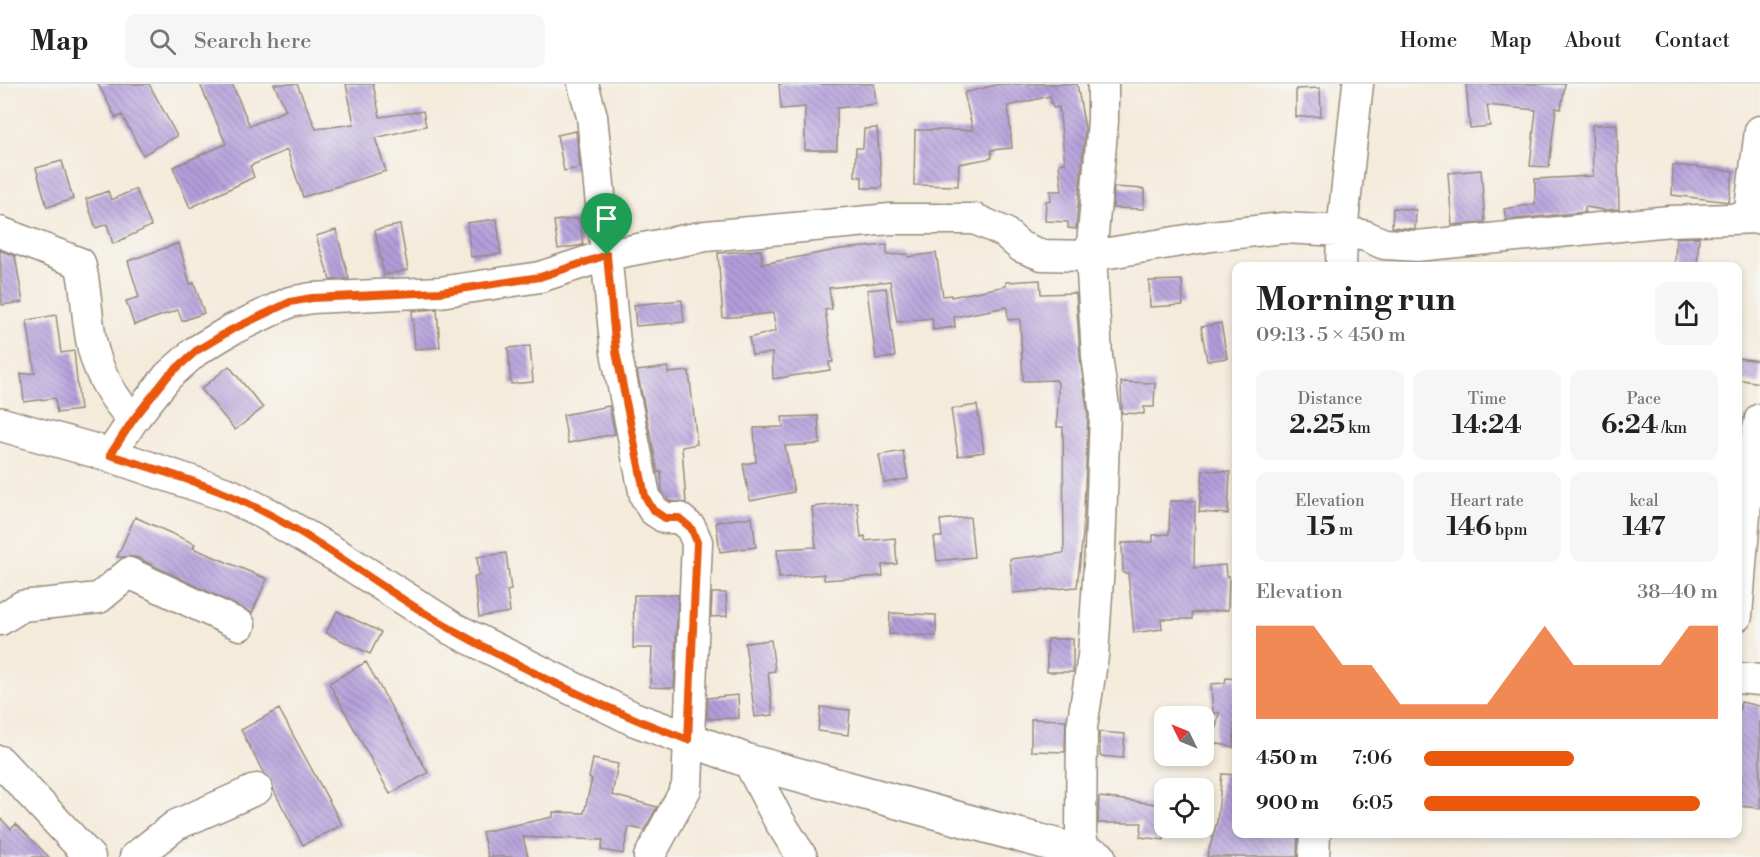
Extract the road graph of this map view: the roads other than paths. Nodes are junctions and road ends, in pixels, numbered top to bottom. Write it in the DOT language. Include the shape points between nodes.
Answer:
graph roads {
  1 [pos="583,84"];
  2 [pos="1103,84"];
  3 [pos="1358,84"];
  4 [pos="1760,131"];
  5 [pos="1754,217"];
  6 [pos="1342,231"];
  7 [pos="0,232"];
  8 [pos="607,255"];
  9 [pos="1091,256"];
  10 [pos="1341,262"];
  11 [pos="1760,419"];
  12 [pos="133,420"];
  13 [pos="0,424"];
  14 [pos="110,455"];
  15 [pos="1742,553"];
  16 [pos="0,620"];
  17 [pos="240,625"];
  18 [pos="1742,678"];
  19 [pos="1760,680"];
  20 [pos="688,740"];
  21 [pos="0,761"];
  22 [pos="748,761"];
  23 [pos="257,789"];
  24 [pos="1315,838"];
  25 [pos="1089,856"];
  26 [pos="90,857"];
  27 [pos="135,857"];
  28 [pos="649,857"];
  29 [pos="802,857"];
  30 [pos="1314,857"];
  1 -- 8 [label="street" via="592,116"];
  2 -- 9 [label="street"];
  3 -- 6 [label="street"];
  4 -- 5 [label="street"];
  5 -- 6 [label="street" via="1670,221 1417,246 1384,244"];
  6 -- 9 [label="street" via="1283,228"];
  6 -- 10 [label="street"];
  7 -- 12 [label="street" via="80,263 94,355 114,398"];
  8 -- 9 [label="street" via="706,236 890,219 975,219 1042,255"];
  8 -- 12 [label="street" via="529,279 440,292 290,302 196,351 168,376"];
  8 -- 20 [label="street" via="616,352 645,496 653,510 665,518 679,518 691,528 697,542"];
  9 -- 25 [label="street" via="1105,414 1094,644 1082,727 1081,831"];
  11 -- 15 [label="street" via="1748,477"];
  12 -- 14 [label="street"];
  13 -- 14 [label="street"];
  14 -- 20 [label="street" via="240,500 453,629 634,719"];
  16 -- 17 [label="street" via="22,606 99,598 129,573"];
  18 -- 19 [label="street"];
  20 -- 22 [label="street"];
  20 -- 28 [label="street" via="687,787"];
  21 -- 26 [label="street"];
  22 -- 25 [label="street"];
  22 -- 29 [label="street"];
  23 -- 27 [label="street" via="176,825"];
  24 -- 30 [label="street"];
}
